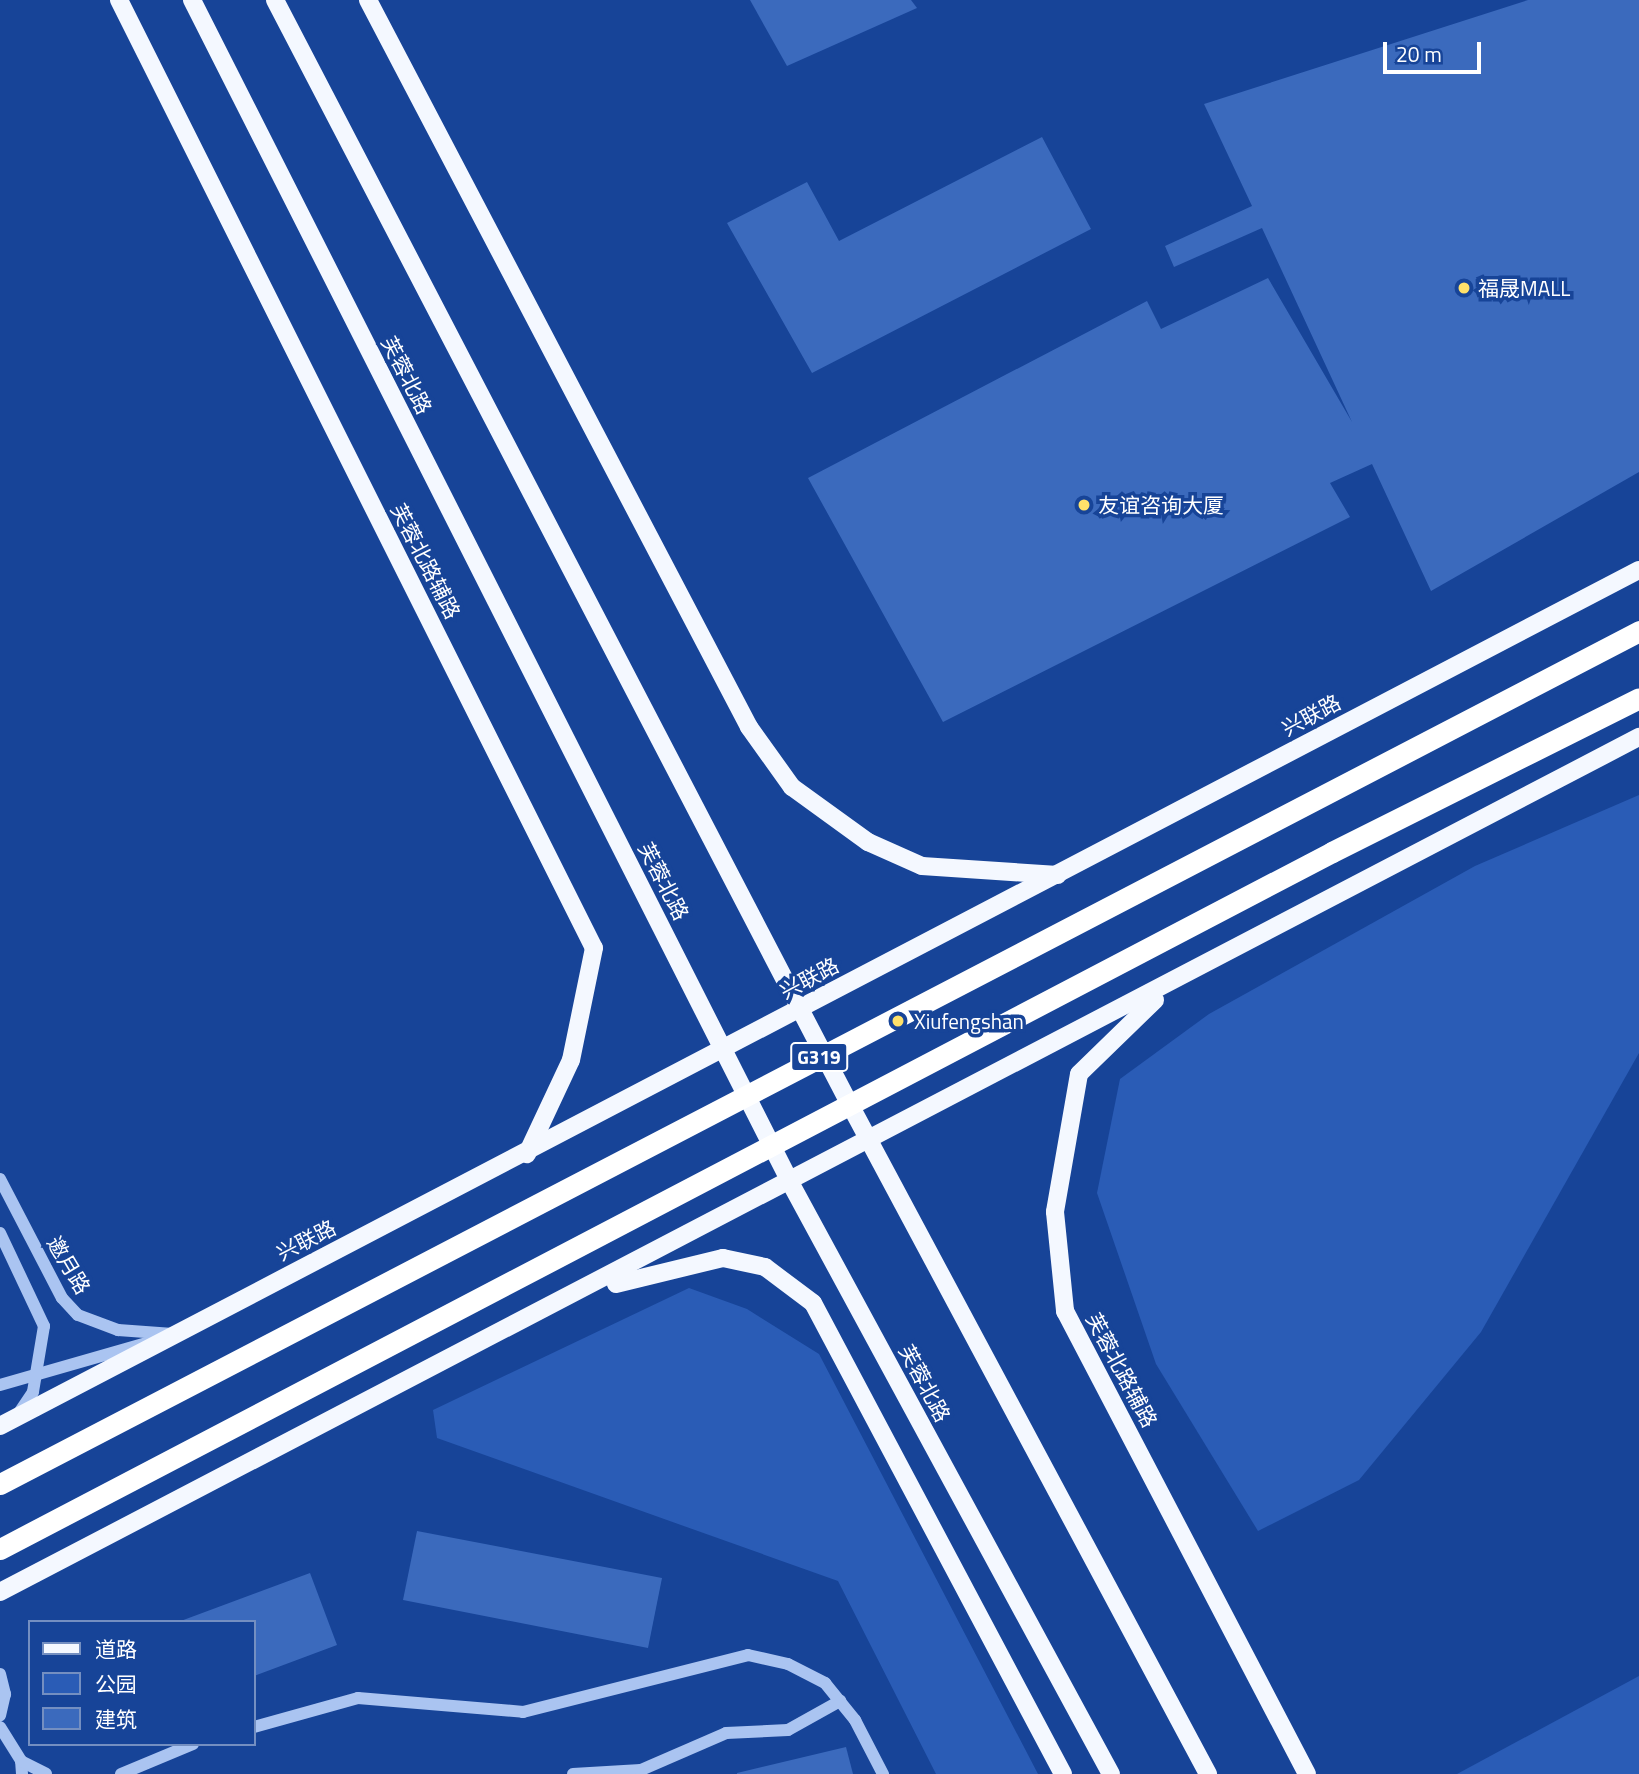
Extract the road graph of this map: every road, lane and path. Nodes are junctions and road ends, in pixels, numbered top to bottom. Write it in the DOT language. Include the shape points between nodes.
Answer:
graph roads {
  1 [pos="119,0"];
  2 [pos="192,0"];
  3 [pos="275,0"];
  4 [pos="368,0"];
  5 [pos="1639,570"];
  6 [pos="1639,631"];
  7 [pos="1639,698"];
  8 [pos="1639,737"];
  9 [pos="1058,875"];
  10 [pos="1170,986"];
  11 [pos="800,1010"];
  12 [pos="724,1051"];
  13 [pos="870,1143"];
  14 [pos="527,1154"];
  15 [pos="0,1179"];
  16 [pos="791,1184"];
  17 [pos="0,1233"];
  18 [pos="589,1290"];
  19 [pos="177,1334"];
  20 [pos="38,1373"];
  21 [pos="0,1385"];
  22 [pos="8,1421"];
  23 [pos="0,1485"];
  24 [pos="0,1549"];
  25 [pos="0,1592"];
  26 [pos="0,1674"];
  27 [pos="840,1701"];
  28 [pos="0,1715"];
  29 [pos="256,1726"];
  30 [pos="0,1727"];
  31 [pos="188,1746"];
  32 [pos="21,1768"];
  33 [pos="46,1774"];
  34 [pos="121,1774"];
  35 [pos="573,1774"];
  36 [pos="883,1774"];
  37 [pos="1063,1774"];
  38 [pos="1111,1774"];
  39 [pos="1208,1774"];
  40 [pos="1307,1774"];
  1 -- 14 [label="main road, 芙蓉北路辅路" via="594,947 571,1059"];
  2 -- 12 [label="main road, 芙蓉北路"];
  3 -- 11 [label="main road"];
  4 -- 9 [label="main road" via="749,727 792,788 868,842 922,866"];
  5 -- 9 [label="main road, 兴联路"];
  6 -- 23 [label="highway, G319, bridge"];
  7 -- 24 [label="highway, G319, bridge" via="1332,852"];
  8 -- 10 [label="main road"];
  9 -- 11 [label="main road, 兴联路"];
  10 -- 13 [label="main road"];
  10 -- 40 [label="main road, 芙蓉北路辅路" via="1079,1074 1055,1212 1065,1311"];
  11 -- 12 [label="main road, 兴联路"];
  11 -- 13 [label="main road"];
  12 -- 14 [label="main road, 兴联路"];
  12 -- 16 [label="main road, 芙蓉北路"];
  13 -- 16 [label="main road"];
  13 -- 39 [label="main road"];
  14 -- 19 [label="main road, 兴联路"];
  15 -- 19 [label="street, 邀月路" via="62,1298 78,1315 118,1331"];
  16 -- 18 [label="main road"];
  16 -- 38 [label="main road, 芙蓉北路"];
  17 -- 20 [label="street" via="40,1309"];
  18 -- 25 [label="main road"];
  18 -- 37 [label="main road" via="723,1258 765,1267 813,1303"];
  19 -- 20 [label="street"];
  19 -- 22 [label="main road, 兴联路"];
  20 -- 21 [label="street"];
  20 -- 22 [label="street"];
  26 -- 28 [label="street" via="5,1694"];
  27 -- 29 [label="street" via="825,1683 788,1664 748,1655 523,1712 358,1698"];
  27 -- 35 [label="street" via="788,1730 726,1733 641,1770"];
  27 -- 36 [label="street"];
  30 -- 32 [label="street"];
  31 -- 34 [label="street"];
  32 -- 33 [label="street"];
}
